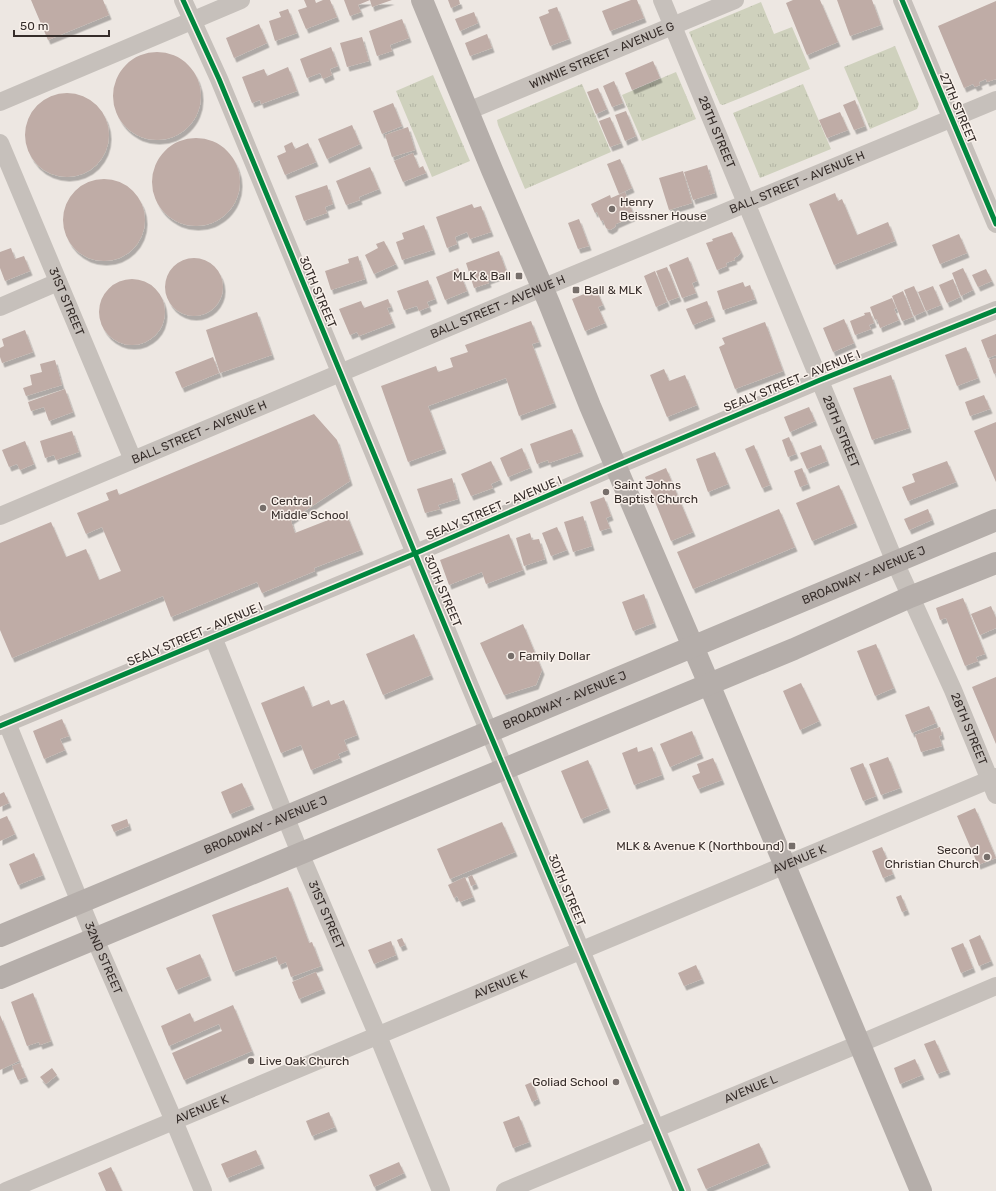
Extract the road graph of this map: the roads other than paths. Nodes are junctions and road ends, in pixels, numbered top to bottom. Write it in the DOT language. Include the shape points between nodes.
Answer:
graph roads {
  1 [pos="183,0"];
  2 [pos="241,0"];
  3 [pos="422,0"];
  4 [pos="662,0"];
  5 [pos="734,0"];
  6 [pos="902,0"];
  7 [pos="192,21"];
  8 [pos="673,25"];
  9 [pos="996,100"];
  10 [pos="0,102"];
  11 [pos="468,111"];
  12 [pos="952,118"];
  13 [pos="0,142"];
  14 [pos="746,203"];
  15 [pos="996,224"];
  16 [pos="58,282"];
  17 [pos="542,288"];
  18 [pos="0,307"];
  19 [pos="996,310"];
  20 [pos="341,372"];
  21 [pos="820,380"];
  22 [pos="132,460"];
  23 [pos="616,466"];
  24 [pos="0,516"];
  25 [pos="996,520"];
  26 [pos="416,552"];
  27 [pos="896,562"];
  28 [pos="996,564"];
  29 [pos="910,597"];
  30 [pos="212,637"];
  31 [pos="693,646"];
  32 [pos="709,684"];
  33 [pos="4,724"];
  34 [pos="490,731"];
  35 [pos="505,768"];
  36 [pos="994,784"];
  37 [pos="286,817"];
  38 [pos="300,853"];
  39 [pos="786,865"];
  40 [pos="80,903"];
  41 [pos="0,936"];
  42 [pos="95,939"];
  43 [pos="582,950"];
  44 [pos="0,978"];
  45 [pos="996,986"];
  46 [pos="378,1036"];
  47 [pos="859,1044"];
  48 [pos="174,1121"];
  49 [pos="656,1128"];
  50 [pos="6,1191"];
  51 [pos="203,1191"];
  52 [pos="441,1191"];
  53 [pos="505,1191"];
  54 [pos="682,1191"];
  55 [pos="920,1191"];
  1 -- 7 [label="street, 30TH STREET"];
  2 -- 7 [label="street"];
  3 -- 11 [label="main road"];
  4 -- 8 [label="street, 28TH STREET"];
  5 -- 8 [label="street, WINNIE STREET - AVENUE G"];
  6 -- 12 [label="street, 27TH STREET"];
  7 -- 10 [label="street"];
  7 -- 20 [label="street, 30TH STREET" via="219,79"];
  8 -- 11 [label="street, WINNIE STREET - AVENUE G"];
  8 -- 14 [label="street, 28TH STREET"];
  9 -- 12 [label="street, BALL STREET - AVENUE H"];
  11 -- 17 [label="main road"];
  12 -- 14 [label="street, BALL STREET - AVENUE H"];
  12 -- 15 [label="street, 27TH STREET"];
  13 -- 16 [label="street, 31ST STREET"];
  14 -- 17 [label="street, BALL STREET - AVENUE H"];
  14 -- 21 [label="street, 28TH STREET"];
  16 -- 18 [label="street"];
  16 -- 22 [label="street, 31ST STREET"];
  17 -- 20 [label="street, BALL STREET - AVENUE H"];
  17 -- 23 [label="main road"];
  19 -- 21 [label="street, SEALY STREET - AVENUE I"];
  20 -- 22 [label="street, BALL STREET - AVENUE H"];
  20 -- 26 [label="street, 30TH STREET"];
  21 -- 23 [label="street, SEALY STREET - AVENUE I"];
  21 -- 27 [label="street, 28TH STREET"];
  22 -- 24 [label="street, BALL STREET - AVENUE H"];
  23 -- 26 [label="street, SEALY STREET - AVENUE I"];
  23 -- 31 [label="main road"];
  25 -- 27 [label="main road, BROADWAY - AVENUE J"];
  26 -- 30 [label="street, SEALY STREET - AVENUE I"];
  26 -- 34 [label="street, 30TH STREET"];
  27 -- 29 [label="street, 28TH STREET"];
  27 -- 31 [label="main road, BROADWAY - AVENUE J"];
  28 -- 29 [label="main road"];
  29 -- 32 [label="main road"];
  29 -- 36 [label="street, 28TH STREET"];
  30 -- 33 [label="street, SEALY STREET - AVENUE I"];
  30 -- 37 [label="street, 31ST STREET"];
  31 -- 32 [label="main road"];
  31 -- 34 [label="main road, BROADWAY - AVENUE J"];
  32 -- 35 [label="main road"];
  32 -- 39 [label="main road"];
  33 -- 40 [label="street, 32ND STREET"];
  34 -- 35 [label="street, 30TH STREET"];
  34 -- 37 [label="main road, BROADWAY - AVENUE J"];
  35 -- 38 [label="main road"];
  35 -- 43 [label="street, 30TH STREET"];
  36 -- 39 [label="street, AVENUE K"];
  37 -- 38 [label="street, 31ST STREET"];
  37 -- 40 [label="main road, BROADWAY - AVENUE J"];
  38 -- 42 [label="main road"];
  38 -- 46 [label="street, 31ST STREET"];
  39 -- 43 [label="street, AVENUE K"];
  39 -- 47 [label="main road"];
  40 -- 41 [label="main road, BROADWAY - AVENUE J"];
  40 -- 42 [label="street, 32ND STREET"];
  42 -- 44 [label="main road"];
  42 -- 48 [label="street, 32ND STREET"];
  43 -- 46 [label="street, AVENUE K"];
  43 -- 49 [label="street, 30TH STREET"];
  45 -- 47 [label="street, AVENUE L"];
  46 -- 48 [label="street, AVENUE K"];
  46 -- 52 [label="street, 31ST STREET"];
  47 -- 49 [label="street, AVENUE L"];
  47 -- 55 [label="main road"];
  48 -- 50 [label="street, AVENUE K"];
  48 -- 51 [label="street, 32ND STREET"];
  49 -- 53 [label="street, AVENUE L"];
  49 -- 54 [label="street, 30TH STREET"];
}
